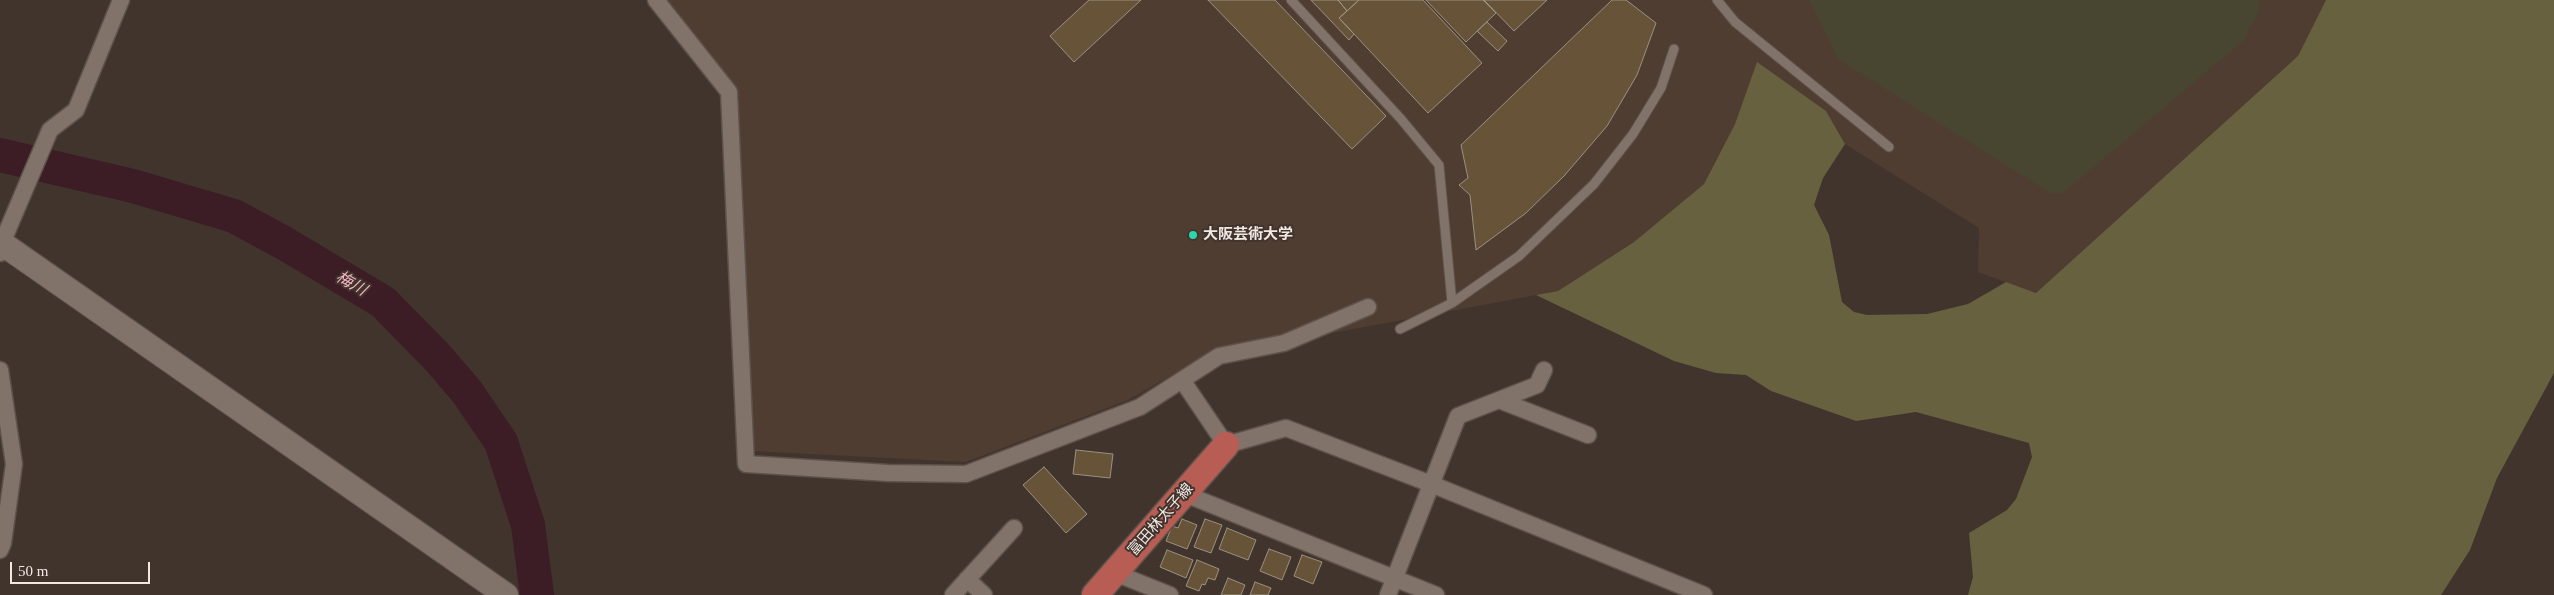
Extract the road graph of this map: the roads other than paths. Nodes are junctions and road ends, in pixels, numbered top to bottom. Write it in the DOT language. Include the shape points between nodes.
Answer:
graph roads {
  1 [pos="121,0"];
  2 [pos="656,0"];
  3 [pos="1291,0"];
  4 [pos="1717,0"];
  5 [pos="1674,49"];
  6 [pos="1889,147"];
  7 [pos="1,247"];
  8 [pos="1452,303"];
  9 [pos="1368,307"];
  10 [pos="1400,329"];
  11 [pos="0,370"];
  12 [pos="1544,370"];
  13 [pos="1182,380"];
  14 [pos="1499,400"];
  15 [pos="1588,435"];
  16 [pos="1226,444"];
  17 [pos="1431,484"];
  18 [pos="1185,494"];
  19 [pos="1014,528"];
  20 [pos="0,550"];
  21 [pos="1115,573"];
  22 [pos="1394,579"];
  23 [pos="967,580"];
  24 [pos="495,591"];
  25 [pos="953,595"];
  26 [pos="984,595"];
  27 [pos="1095,595"];
  28 [pos="1170,595"];
  29 [pos="1388,595"];
  30 [pos="1436,595"];
  31 [pos="1704,595"];
  1 -- 7 [label="street" via="76,110 50,130"];
  2 -- 13 [label="street" via="729,92 746,464 888,473 966,474 1140,407"];
  3 -- 8 [label="lane" via="1401,118 1439,165"];
  4 -- 6 [label="lane" via="1735,22"];
  5 -- 8 [label="lane" via="1661,88 1633,134 1594,184 1519,256"];
  7 -- 24 [label="street"];
  8 -- 10 [label="lane"];
  9 -- 13 [label="street" via="1284,343 1219,356"];
  11 -- 20 [label="street" via="14,464"];
  12 -- 14 [label="street" via="1537,385"];
  13 -- 16 [label="street"];
  14 -- 15 [label="street"];
  14 -- 17 [label="street" via="1458,416"];
  16 -- 17 [label="street" via="1286,428"];
  16 -- 18 [label="main road, 富田林太子線"];
  17 -- 22 [label="street"];
  17 -- 31 [label="street"];
  18 -- 21 [label="main road, 富田林太子線"];
  18 -- 22 [label="street"];
  19 -- 23 [label="street"];
  21 -- 27 [label="main road, 富田林太子線"];
  21 -- 28 [label="street"];
  22 -- 29 [label="street"];
  22 -- 30 [label="street"];
  23 -- 25 [label="street"];
  23 -- 26 [label="street"];
}
